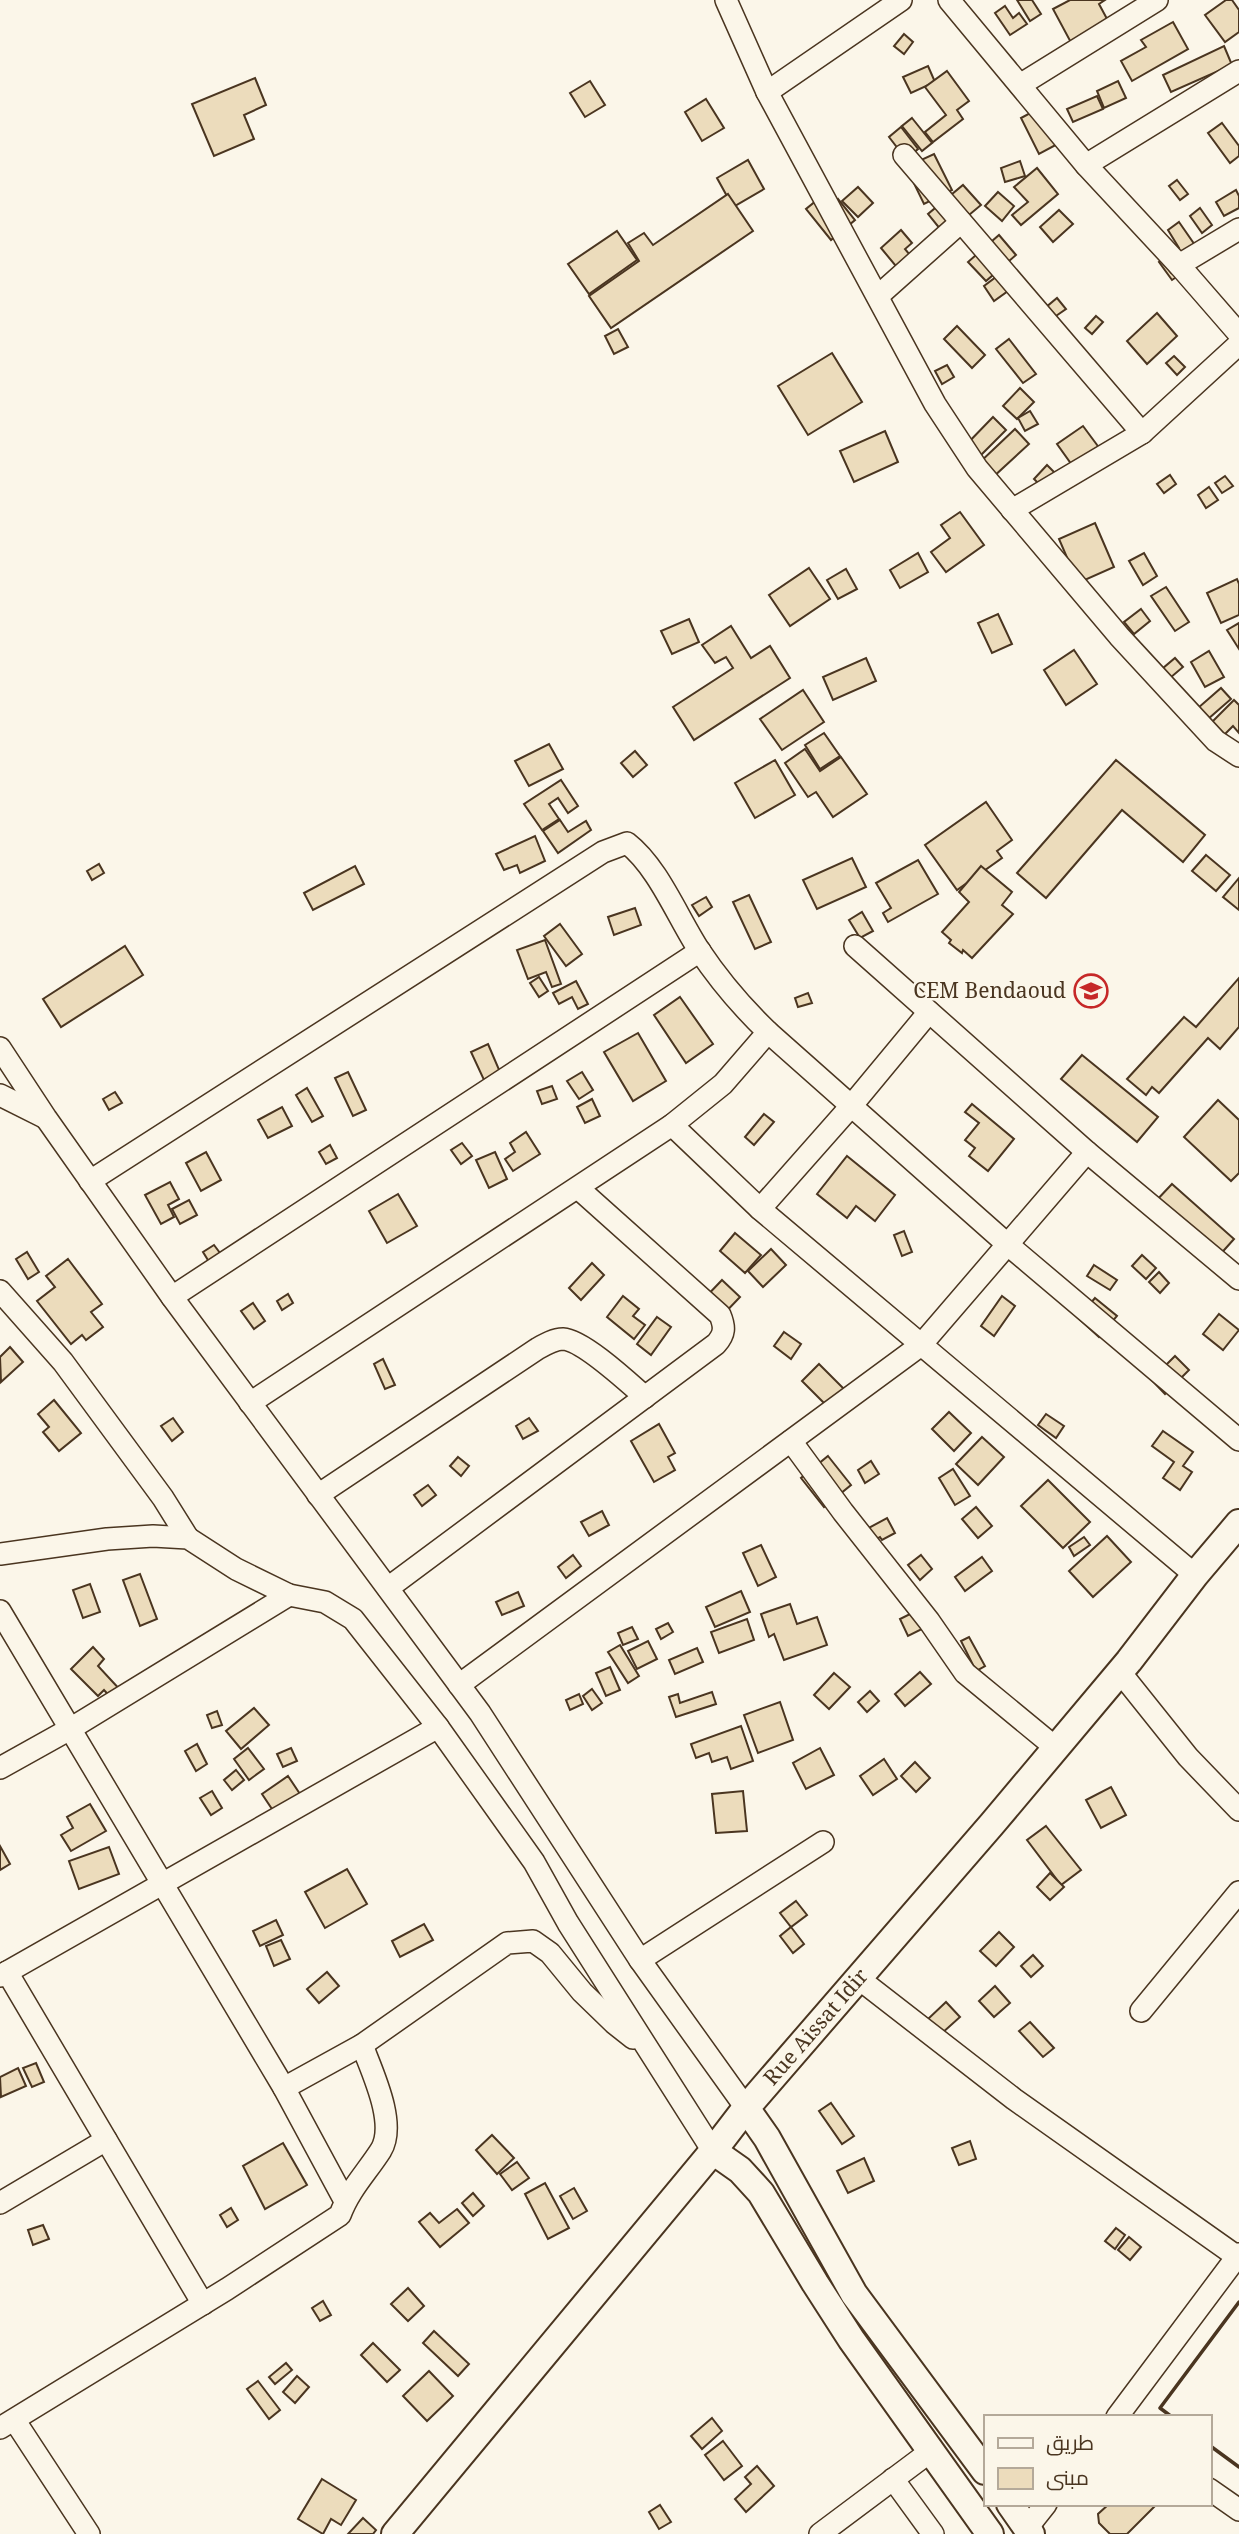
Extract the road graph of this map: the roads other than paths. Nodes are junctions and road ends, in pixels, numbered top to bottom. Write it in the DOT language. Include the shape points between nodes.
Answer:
graph roads {
  1 [pos="726,0"];
  2 [pos="901,0"];
  3 [pos="949,0"];
  4 [pos="1157,0"];
  5 [pos="1239,71"];
  6 [pos="1020,85"];
  7 [pos="768,92"];
  8 [pos="904,155"];
  9 [pos="1086,165"];
  10 [pos="961,222"];
  11 [pos="1239,229"];
  12 [pos="1179,265"];
  13 [pos="877,296"];
  14 [pos="1239,334"];
  15 [pos="1239,344"];
  16 [pos="1142,433"];
  17 [pos="1012,510"];
  18 [pos="1239,757"];
  19 [pos="855,946"];
  20 [pos="700,951"];
  21 [pos="929,1012"];
  22 [pos="768,1032"];
  23 [pos="0,1048"];
  24 [pos="0,1095"];
  25 [pos="852,1105"];
  26 [pos="46,1118"];
  27 [pos="673,1125"];
  28 [pos="1087,1152"];
  29 [pos="90,1181"];
  30 [pos="578,1188"];
  31 [pos="760,1209"];
  32 [pos="1007,1244"];
  33 [pos="1239,1279"];
  34 [pos="0,1291"];
  35 [pos="172,1297"];
  36 [pos="921,1345"];
  37 [pos="645,1396"];
  38 [pos="250,1403"];
  39 [pos="1239,1440"];
  40 [pos="791,1441"];
  41 [pos="318,1495"];
  42 [pos="1235,1537"];
  43 [pos="188,1538"];
  44 [pos="0,1554"];
  45 [pos="1195,1575"];
  46 [pos="388,1588"];
  47 [pos="289,1594"];
  48 [pos="0,1611"];
  49 [pos="1120,1672"];
  50 [pos="459,1685"];
  51 [pos="438,1727"];
  52 [pos="70,1729"];
  53 [pos="1056,1748"];
  54 [pos="0,1768"];
  55 [pos="1239,1810"];
  56 [pos="823,1842"];
  57 [pos="164,1885"];
  58 [pos="1239,1892"];
  59 [pos="639,1960"];
  60 [pos="3,1974"];
  61 [pos="858,1978"];
  62 [pos="1141,2011"];
  63 [pos="362,2045"];
  64 [pos="645,2046"];
  65 [pos="285,2088"];
  66 [pos="746,2108"];
  67 [pos="106,2140"];
  68 [pos="713,2151"];
  69 [pos="345,2201"];
  70 [pos="0,2203"];
  71 [pos="1238,2256"];
  72 [pos="203,2304"];
  73 [pos="1119,2415"];
  74 [pos="7,2425"];
  75 [pos="931,2451"];
  76 [pos="984,2470"];
  77 [pos="893,2479"];
  78 [pos="1211,2489"];
  79 [pos="1011,2506"];
  80 [pos="1045,2506"];
  81 [pos="1239,2510"];
  82 [pos="1029,2531"];
  83 [pos="89,2534"];
  84 [pos="395,2534"];
  85 [pos="820,2534"];
  86 [pos="933,2534"];
  87 [pos="990,2534"];
  1 -- 7 [label="street"];
  2 -- 7 [label="street"];
  3 -- 6 [label="street"];
  4 -- 6 [label="street"];
  5 -- 9 [label="street"];
  6 -- 9 [label="street"];
  7 -- 13 [label="street"];
  8 -- 10 [label="street"];
  9 -- 12 [label="street"];
  10 -- 13 [label="street"];
  10 -- 16 [label="street"];
  11 -- 12 [label="street"];
  12 -- 14 [label="street"];
  13 -- 17 [label="street" via="935,404"];
  15 -- 16 [label="street"];
  16 -- 17 [label="street"];
  17 -- 18 [label="street" via="1128,646 1216,741"];
  19 -- 21 [label="street"];
  20 -- 22 [label="street" via="737,1002"];
  20 -- 29 [label="street" via="638,851 627,843 614,846"];
  20 -- 35 [label="street"];
  21 -- 25 [label="street"];
  21 -- 28 [label="street"];
  22 -- 25 [label="street"];
  22 -- 27 [label="street" via="723,1084"];
  23 -- 26 [label="street"];
  24 -- 26 [label="street"];
  25 -- 31 [label="street"];
  25 -- 32 [label="street"];
  26 -- 29 [label="street"];
  27 -- 30 [label="street"];
  27 -- 31 [label="street"];
  28 -- 32 [label="street"];
  28 -- 33 [label="street"];
  29 -- 35 [label="street"];
  30 -- 37 [label="street" via="715,1310 725,1326 716,1344"];
  30 -- 38 [label="street"];
  31 -- 36 [label="street"];
  32 -- 36 [label="street"];
  32 -- 39 [label="street"];
  34 -- 43 [label="street" via="63,1362"];
  35 -- 38 [label="street"];
  36 -- 40 [label="street"];
  36 -- 45 [label="street"];
  37 -- 41 [label="street" via="594,1355 572,1342 558,1340 537,1349"];
  37 -- 46 [label="street"];
  38 -- 41 [label="street"];
  40 -- 50 [label="street"];
  40 -- 53 [label="street" via="965,1673"];
  41 -- 46 [label="street"];
  42 -- 45 [label="street, Rue Aissat Idir"];
  43 -- 44 [label="street" via="107,1539"];
  43 -- 47 [label="street" via="236,1569"];
  45 -- 49 [label="street, Rue Aissat Idir"];
  46 -- 50 [label="street"];
  47 -- 51 [label="street" via="325,1602 354,1619"];
  47 -- 52 [label="street"];
  48 -- 52 [label="street"];
  49 -- 53 [label="street, Rue Aissat Idir"];
  49 -- 55 [label="street" via="1188,1757"];
  50 -- 59 [label="street"];
  51 -- 57 [label="street"];
  51 -- 64 [label="street" via="534,1862"];
  52 -- 54 [label="street"];
  52 -- 57 [label="street"];
  53 -- 61 [label="street, Rue Aissat Idir"];
  56 -- 59 [label="street"];
  57 -- 60 [label="street"];
  57 -- 65 [label="street"];
  58 -- 62 [label="street"];
  59 -- 66 [label="street"];
  60 -- 67 [label="street"];
  61 -- 66 [label="street, Rue Aissat Idir"];
  61 -- 71 [label="street" via="1014,2099"];
  63 -- 64 [label="street" via="507,1943 533,1941 550,1953 614,2023"];
  63 -- 65 [label="street"];
  63 -- 69 [label="street" via="386,2111 383,2147"];
  64 -- 68 [label="street"];
  65 -- 69 [label="street"];
  66 -- 68 [label="street, Rue Aissat Idir"];
  66 -- 76 [label="street" via="768,2138 854,2294"];
  67 -- 70 [label="street"];
  67 -- 72 [label="street"];
  68 -- 75 [label="street" via="761,2193 851,2339"];
  68 -- 84 [label="street, Rue Aissat Idir"];
  69 -- 72 [label="street" via="340,2215"];
  71 -- 73 [label="street"];
  72 -- 74 [label="street"];
  74 -- 83 [label="street"];
  75 -- 77 [label="street"];
  75 -- 87 [label="street"];
  77 -- 85 [label="street"];
  77 -- 86 [label="street"];
  78 -- 81 [label="street"];
  79 -- 82 [label="street"];
  80 -- 82 [label="street"];
}
